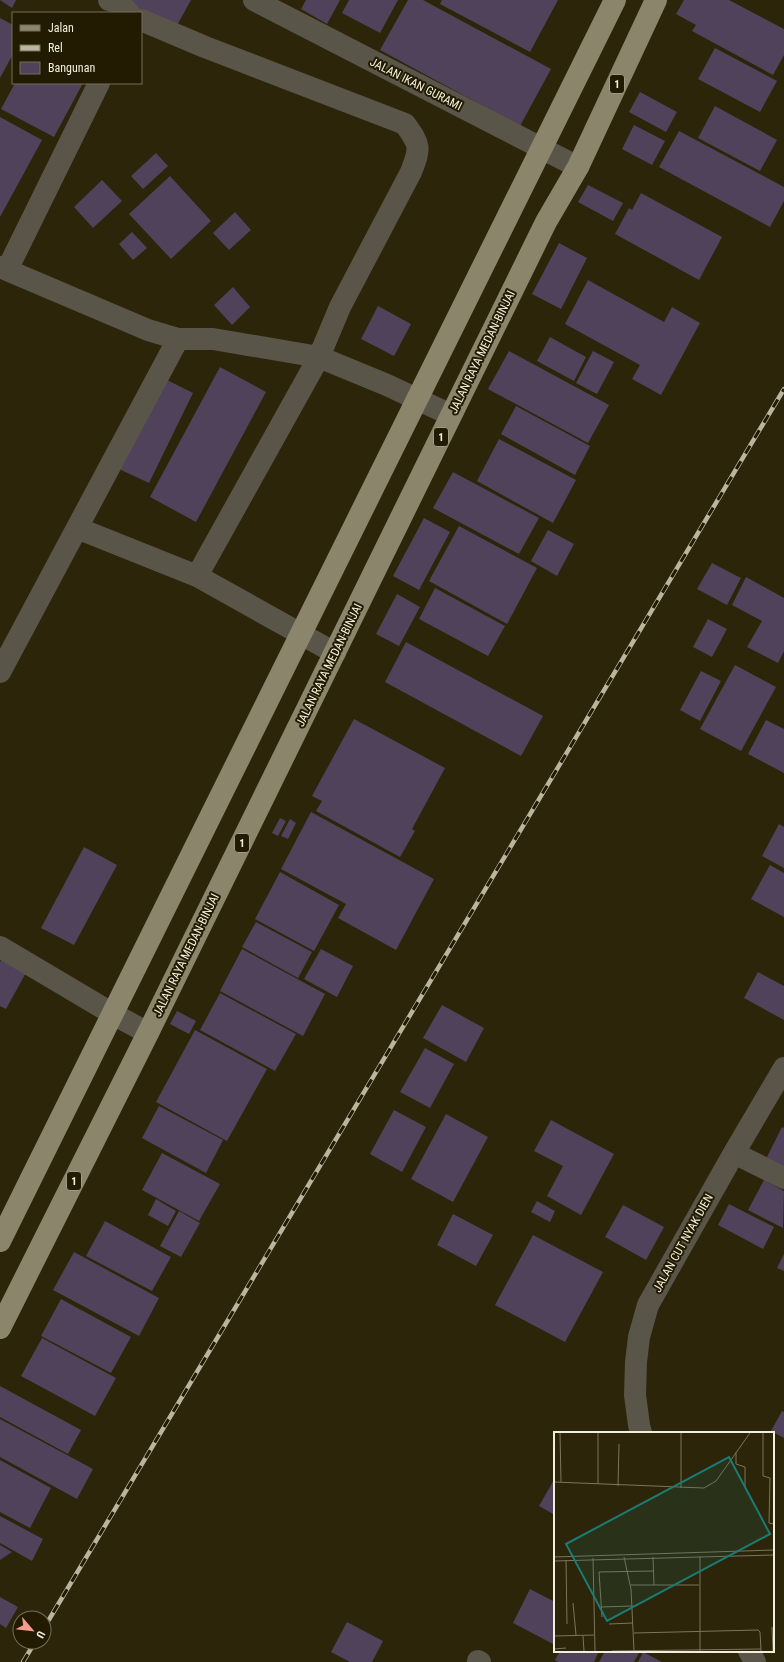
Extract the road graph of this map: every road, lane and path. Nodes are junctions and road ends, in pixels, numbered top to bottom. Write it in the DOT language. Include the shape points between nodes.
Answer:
graph roads {
  1 [pos="109,0"];
  2 [pos="254,0"];
  3 [pos="615,0"];
  4 [pos="656,0"];
  5 [pos="128,12"];
  6 [pos="142,20"];
  7 [pos="98,84"];
  8 [pos="541,149"];
  9 [pos="578,167"];
  10 [pos="3,268"];
  11 [pos="178,339"];
  12 [pos="319,358"];
  13 [pos="417,399"];
  14 [pos="451,415"];
  15 [pos="77,528"];
  16 [pos="197,576"];
  17 [pos="300,634"];
  18 [pos="335,653"];
  19 [pos="0,672"];
  20 [pos="0,947"];
  21 [pos="113,1014"];
  22 [pos="148,1033"];
  23 [pos="784,1068"];
  24 [pos="734,1153"];
  25 [pos="784,1178"];
  26 [pos="0,1241"];
  27 [pos="0,1328"];
  28 [pos="641,1432"];
  29 [pos="750,1652"];
  30 [pos="755,1662"];
  1 -- 5 [label="street" via="119,3"];
  2 -- 8 [label="street, JALAN IKAN GURAMI"];
  3 -- 8 [label="main road"];
  4 -- 9 [label="main road, JALAN RAYA MEDAN-BINJAI / 1"];
  6 -- 12 [label="street" via="405,124 417,140 418,156 411,172 340,307"];
  7 -- 10 [label="street"];
  8 -- 9 [label="street, JALAN IKAN GURAMI"];
  8 -- 13 [label="main road"];
  9 -- 14 [label="main road, JALAN RAYA MEDAN-BINJAI / 1" via="546,222"];
  10 -- 11 [label="street" via="148,330"];
  11 -- 12 [label="street" via="214,339"];
  11 -- 15 [label="street"];
  12 -- 13 [label="street"];
  12 -- 16 [label="street"];
  13 -- 14 [label="street"];
  13 -- 17 [label="main road"];
  14 -- 18 [label="main road, JALAN RAYA MEDAN-BINJAI / 1"];
  15 -- 16 [label="street"];
  15 -- 19 [label="street"];
  16 -- 17 [label="street"];
  17 -- 18 [label="street"];
  17 -- 21 [label="main road"];
  18 -- 22 [label="main road, JALAN RAYA MEDAN-BINJAI / 1"];
  20 -- 21 [label="street"];
  21 -- 22 [label="street"];
  21 -- 26 [label="main road"];
  22 -- 27 [label="main road, JALAN RAYA MEDAN-BINJAI / 1"];
  23 -- 24 [label="street, JALAN CUT NYAK DIEN"];
  24 -- 25 [label="street"];
  24 -- 28 [label="street, JALAN CUT NYAK DIEN" via="648,1305 639,1337 636,1362 635,1395"];
  29 -- 30 [label="street"];
}
